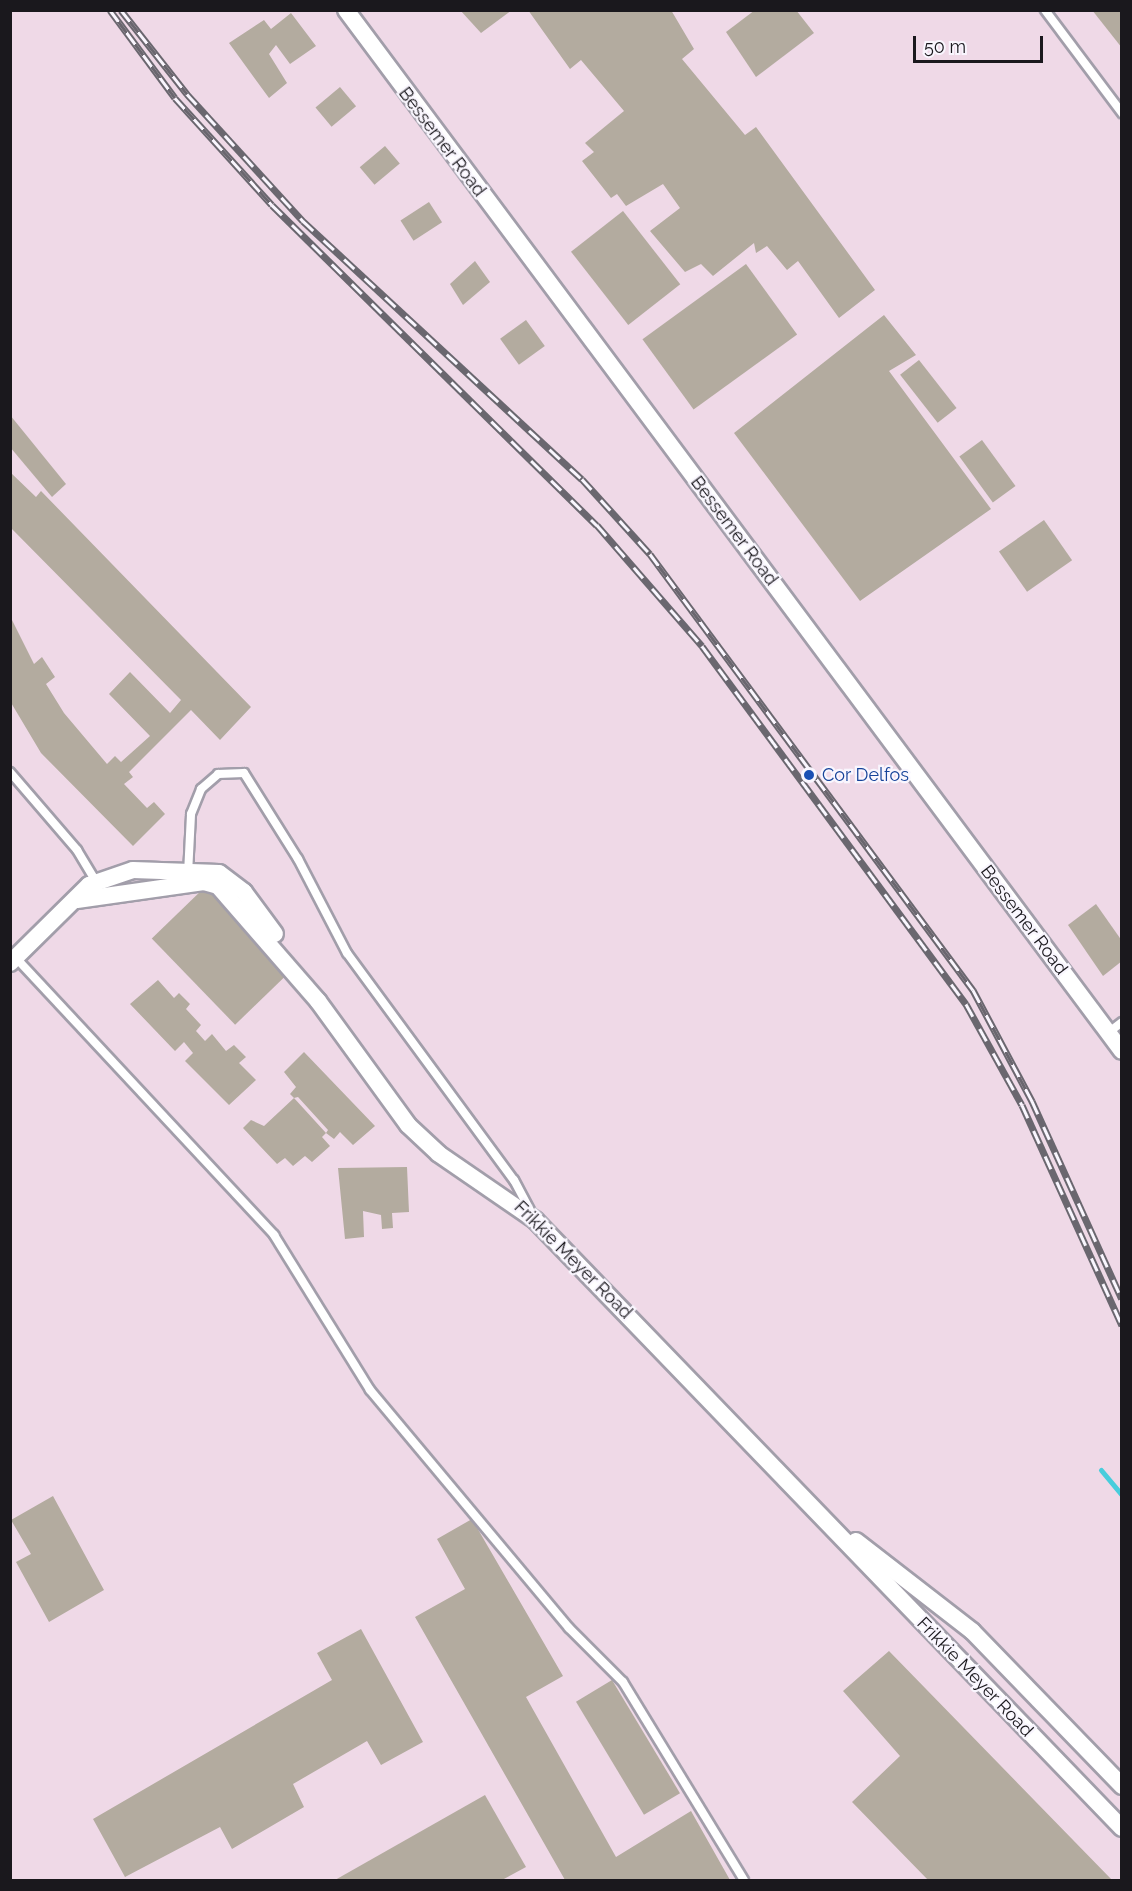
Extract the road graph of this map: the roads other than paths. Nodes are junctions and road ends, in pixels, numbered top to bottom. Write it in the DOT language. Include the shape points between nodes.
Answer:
graph roads {
  1 [pos="346,10"];
  2 [pos="1045,10"];
  3 [pos="1122,113"];
  4 [pos="10,772"];
  5 [pos="188,868"];
  6 [pos="97,880"];
  7 [pos="188,886"];
  8 [pos="101,897"];
  9 [pos="77,900"];
  10 [pos="13,961"];
  11 [pos="318,1001"];
  12 [pos="1122,1022"];
  13 [pos="1108,1033"];
  14 [pos="1122,1051"];
  15 [pos="535,1220"];
  16 [pos="832,1522"];
  17 [pos="1122,1786"];
  18 [pos="1122,1828"];
  19 [pos="744,1881"];
  1 -- 13 [label="street, Bessemer Road"];
  2 -- 3 [label="lane"];
  4 -- 6 [label="lane"];
  5 -- 6 [label="street" via="133,870"];
  5 -- 7 [label="lane"];
  5 -- 11 [label="street" via="219,873 244,892"];
  5 -- 15 [label="lane" via="191,814 201,789 218,774 244,773 298,859 348,953 514,1180"];
  6 -- 8 [label="lane"];
  6 -- 9 [label="street"];
  7 -- 8 [label="street"];
  7 -- 11 [label="street" via="218,886"];
  8 -- 9 [label="street"];
  9 -- 10 [label="street"];
  10 -- 19 [label="lane" via="274,1235 370,1390 569,1628 623,1682"];
  11 -- 15 [label="street, Frikkie Meyer Road" via="408,1125 439,1154"];
  12 -- 13 [label="lane"];
  13 -- 14 [label="street, Bessemer Road"];
  15 -- 16 [label="street, Frikkie Meyer Road"];
  16 -- 17 [label="street, Frikkie Meyer Road" via="972,1631"];
  16 -- 18 [label="street, Frikkie Meyer Road"];
}
